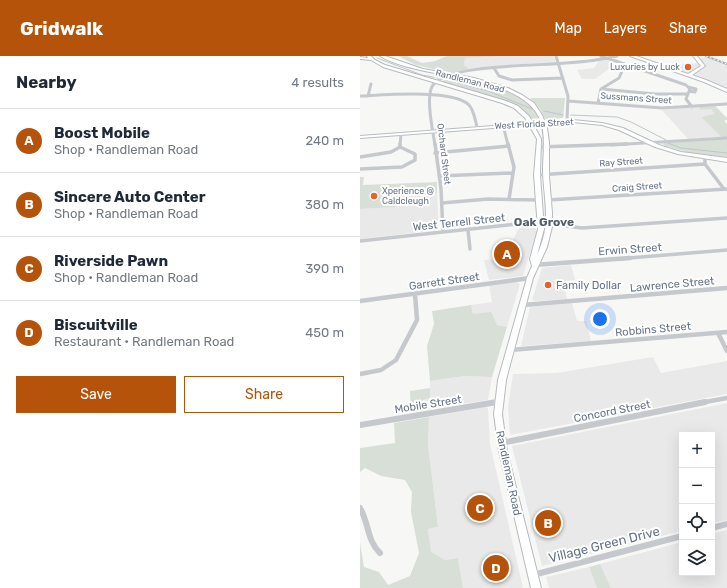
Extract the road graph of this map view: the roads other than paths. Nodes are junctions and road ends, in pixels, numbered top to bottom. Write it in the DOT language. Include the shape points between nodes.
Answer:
graph roads {
  1 [pos="382,56"];
  2 [pos="556,56"];
  3 [pos="602,56"];
  4 [pos="617,56"];
  5 [pos="632,56"];
  6 [pos="695,56"];
  7 [pos="361,57"];
  8 [pos="370,57"];
  9 [pos="607,58"];
  10 [pos="558,64"];
  11 [pos="629,67"];
  12 [pos="494,68"];
  13 [pos="449,75"];
  14 [pos="689,75"];
  15 [pos="563,78"];
  16 [pos="437,81"];
  17 [pos="371,86"];
  18 [pos="688,87"];
  19 [pos="601,89"];
  20 [pos="727,91"];
  21 [pos="688,93"];
  22 [pos="360,96"];
  23 [pos="368,96"];
  24 [pos="430,96"];
  25 [pos="568,102"];
  26 [pos="598,103"];
  27 [pos="727,104"];
  28 [pos="692,107"];
  29 [pos="567,120"];
  30 [pos="542,122"];
  31 [pos="531,123"];
  32 [pos="503,125"];
  33 [pos="477,127"];
  34 [pos="433,131"];
  35 [pos="400,134"];
  36 [pos="360,137"];
  37 [pos="641,138"];
  38 [pos="727,138"];
  39 [pos="664,142"];
  40 [pos="650,143"];
  41 [pos="637,144"];
  42 [pos="509,146"];
  43 [pos="400,147"];
  44 [pos="539,147"];
  45 [pos="546,147"];
  46 [pos="661,147"];
  47 [pos="435,153"];
  48 [pos="360,157"];
  49 [pos="705,158"];
  50 [pos="727,160"];
  51 [pos="705,164"];
  52 [pos="360,169"];
  53 [pos="513,172"];
  54 [pos="537,175"];
  55 [pos="546,175"];
  56 [pos="440,176"];
  57 [pos="726,189"];
  58 [pos="509,199"];
  59 [pos="540,200"];
  60 [pos="548,200"];
  61 [pos="442,203"];
  62 [pos="727,218"];
  63 [pos="541,222"];
  64 [pos="549,223"];
  65 [pos="468,230"];
  66 [pos="443,232"];
  67 [pos="360,241"];
  68 [pos="470,249"];
  69 [pos="727,250"];
  70 [pos="534,265"];
  71 [pos="530,278"];
  72 [pos="727,288"];
  73 [pos="415,294"];
  74 [pos="360,301"];
  75 [pos="523,304"];
  76 [pos="727,332"];
  77 [pos="718,333"];
  78 [pos="510,350"];
  79 [pos="727,351"];
  80 [pos="360,374"];
  81 [pos="727,398"];
  82 [pos="499,402"];
  83 [pos="360,425"];
  84 [pos="501,443"];
  85 [pos="360,508"];
  86 [pos="727,524"];
  87 [pos="715,527"];
  88 [pos="679,537"];
  89 [pos="380,553"];
  90 [pos="532,575"];
  91 [pos="536,588"];
  1 -- 13 [label="main road, Randleman Road" via="416,68"];
  2 -- 10 [label="street"];
  3 -- 9 [label="street"];
  4 -- 9 [label="street"];
  5 -- 14 [label="main road"];
  6 -- 14 [label="main road" via="703,66"];
  7 -- 8 [label="main road, Randleman Road"];
  8 -- 16 [label="main road, Randleman Road" via="384,66"];
  9 -- 10 [label="street"];
  9 -- 11 [label="street"];
  10 -- 12 [label="street"];
  10 -- 15 [label="street"];
  11 -- 18 [label="street"];
  11 -- 19 [label="street" via="623,69 619,78"];
  12 -- 13 [label="street"];
  12 -- 15 [label="street" via="499,76 512,80"];
  13 -- 16 [label="street"];
  13 -- 30 [label="main road, Randleman Road" via="513,92 536,108"];
  14 -- 20 [label="main road"];
  15 -- 25 [label="street"];
  16 -- 24 [label="street, Orchard Street" via="431,88"];
  16 -- 31 [label="main road, Randleman Road" via="510,104 522,111"];
  17 -- 23 [label="street"];
  18 -- 21 [label="street"];
  18 -- 21 [label="street" via="696,89 695,92"];
  19 -- 21 [label="street"];
  19 -- 26 [label="street"];
  21 -- 28 [label="street" via="686,99"];
  22 -- 23 [label="street"];
  23 -- 24 [label="street"];
  24 -- 33 [label="street" via="453,98 464,102 471,108"];
  24 -- 34 [label="street, Orchard Street"];
  25 -- 26 [label="street, Sussmans Street"];
  25 -- 29 [label="street"];
  26 -- 28 [label="street, Sussmans Street" via="662,108"];
  27 -- 28 [label="street, Sussmans Street"];
  29 -- 30 [label="main road, West Florida Street"];
  29 -- 37 [label="main road, West Florida Street" via="602,124"];
  30 -- 31 [label="main road, West Florida Street"];
  30 -- 45 [label="main road, Randleman Road"];
  31 -- 32 [label="main road, West Florida Street"];
  31 -- 44 [label="main road, Randleman Road" via="537,133"];
  32 -- 33 [label="main road, West Florida Street"];
  32 -- 42 [label="street"];
  33 -- 34 [label="main road, West Florida Street"];
  34 -- 35 [label="main road, West Florida Street"];
  34 -- 47 [label="street, Orchard Street"];
  35 -- 36 [label="main road, West Florida Street"];
  35 -- 43 [label="street"];
  37 -- 40 [label="main road, West Florida Street"];
  37 -- 41 [label="street"];
  38 -- 39 [label="street"];
  39 -- 40 [label="street"];
  39 -- 46 [label="street"];
  40 -- 41 [label="street"];
  40 -- 46 [label="main road, West Florida Street"];
  41 -- 45 [label="street"];
  42 -- 47 [label="street"];
  42 -- 53 [label="street" via="514,161"];
  43 -- 48 [label="street" via="392,152"];
  43 -- 52 [label="street" via="415,154 415,160 402,167"];
  44 -- 45 [label="street"];
  44 -- 54 [label="main road, Randleman Road"];
  45 -- 55 [label="main road, Randleman Road"];
  46 -- 49 [label="main road, West Florida Street"];
  47 -- 56 [label="street, Orchard Street"];
  49 -- 50 [label="main road, West Florida Street"];
  49 -- 51 [label="street"];
  51 -- 55 [label="street, Ray Street"];
  51 -- 57 [label="street"];
  53 -- 56 [label="street"];
  53 -- 58 [label="street"];
  54 -- 55 [label="street, Ray Street"];
  54 -- 59 [label="main road, Randleman Road"];
  55 -- 60 [label="main road, Randleman Road"];
  56 -- 61 [label="street, Orchard Street"];
  57 -- 60 [label="street, Craig Street"];
  58 -- 59 [label="street"];
  58 -- 61 [label="street"];
  59 -- 63 [label="main road, Randleman Road"];
  60 -- 64 [label="main road, Randleman Road"];
  61 -- 66 [label="street, Orchard Street"];
  62 -- 64 [label="street, West Terrell Street" via="582,228"];
  63 -- 64 [label="street, West Terrell Street"];
  63 -- 65 [label="street, West Terrell Street"];
  63 -- 70 [label="main road, Randleman Road"];
  64 -- 70 [label="main road, Randleman Road" via="539,259"];
  65 -- 66 [label="street, West Terrell Street"];
  65 -- 68 [label="street"];
  66 -- 67 [label="street, West Terrell Street"];
  69 -- 70 [label="street, Erwin Street"];
  70 -- 71 [label="main road, Randleman Road"];
  71 -- 73 [label="street, Garrett Street"];
  71 -- 75 [label="main road, Randleman Road"];
  72 -- 75 [label="street, Lawrence Street"];
  73 -- 74 [label="street, Garrett Street"];
  73 -- 80 [label="street" via="417,320 396,360 381,370"];
  75 -- 78 [label="main road, Randleman Road"];
  76 -- 77 [label="street, Robbins Street"];
  77 -- 78 [label="street, Robbins Street"];
  77 -- 79 [label="street"];
  78 -- 82 [label="main road, Randleman Road"];
  81 -- 84 [label="street, Concord Street"];
  82 -- 83 [label="street, Mobile Street"];
  82 -- 84 [label="main road, Randleman Road"];
  84 -- 90 [label="main road, Randleman Road"];
  85 -- 89 [label="street" via="368,526 371,543"];
  86 -- 87 [label="street"];
  88 -- 90 [label="street, Village Green Drive"];
  90 -- 91 [label="main road, Randleman Road"];
}
